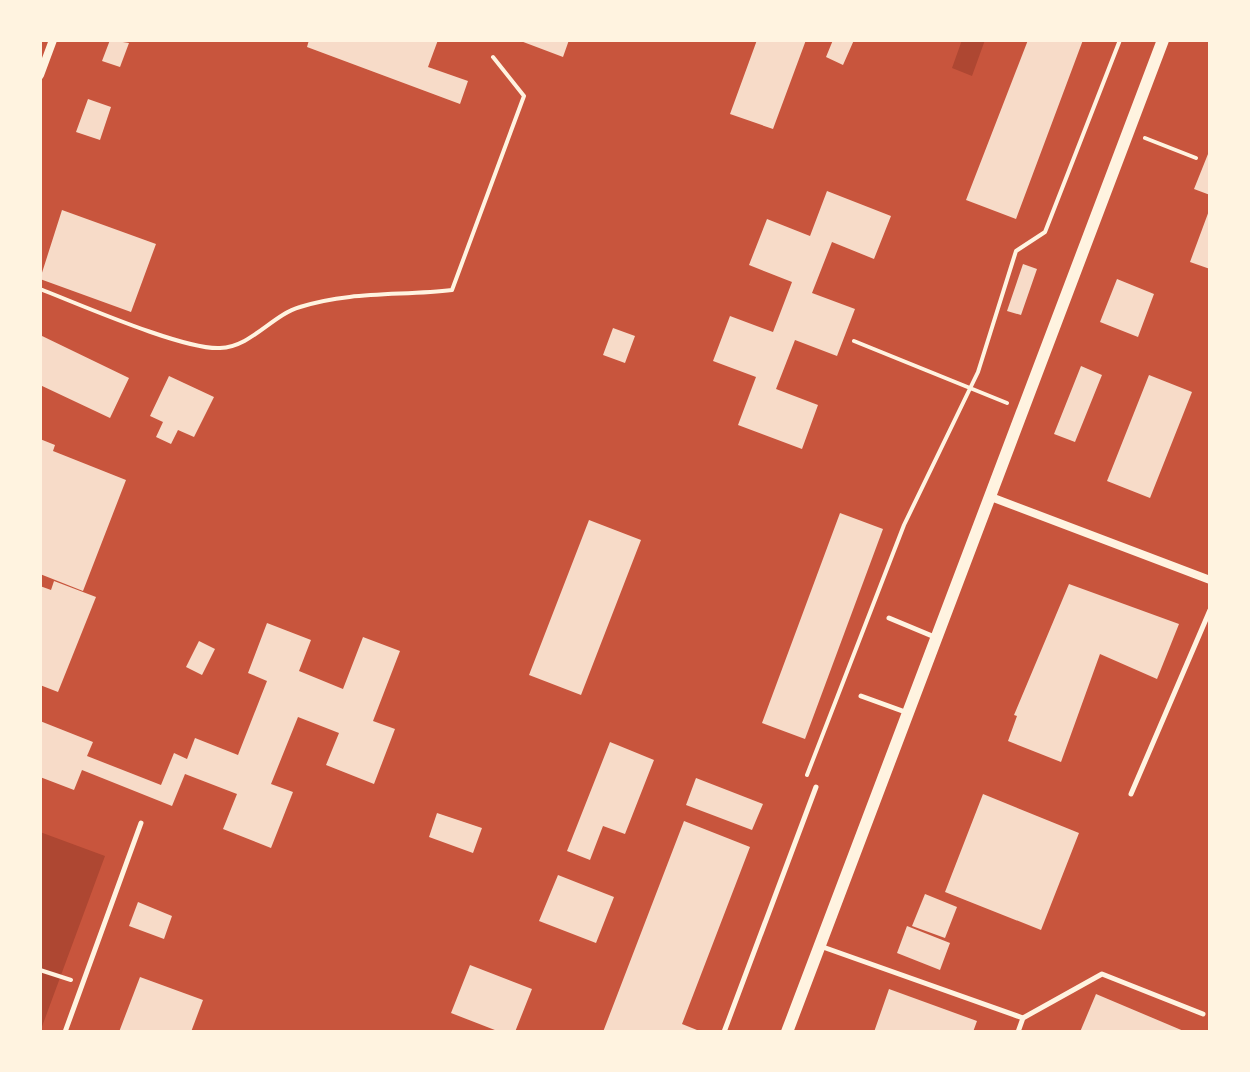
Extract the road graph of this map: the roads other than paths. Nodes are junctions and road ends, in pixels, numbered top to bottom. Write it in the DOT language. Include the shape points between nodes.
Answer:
graph roads {
  1 [pos="53,40"];
  2 [pos="1163,40"];
  3 [pos="40,75"];
  4 [pos="991,497"];
  5 [pos="1210,580"];
  6 [pos="1210,610"];
  7 [pos="889,618"];
  8 [pos="938,638"];
  9 [pos="861,696"];
  10 [pos="909,714"];
  11 [pos="816,787"];
  12 [pos="1131,794"];
  13 [pos="141,823"];
  14 [pos="820,946"];
  15 [pos="1203,1014"];
  16 [pos="1023,1018"];
  17 [pos="65,1032"];
  18 [pos="724,1032"];
  19 [pos="787,1032"];
  20 [pos="1018,1032"];
  1 -- 3 [label="street"];
  2 -- 4 [label="street"];
  4 -- 5 [label="street"];
  4 -- 8 [label="street"];
  6 -- 12 [label="lane"];
  7 -- 8 [label="lane"];
  8 -- 10 [label="street"];
  9 -- 10 [label="lane"];
  10 -- 14 [label="street"];
  11 -- 18 [label="lane"];
  13 -- 17 [label="lane"];
  14 -- 16 [label="lane"];
  14 -- 19 [label="street"];
  15 -- 16 [label="lane" via="1102,974"];
  16 -- 20 [label="lane"];
}
